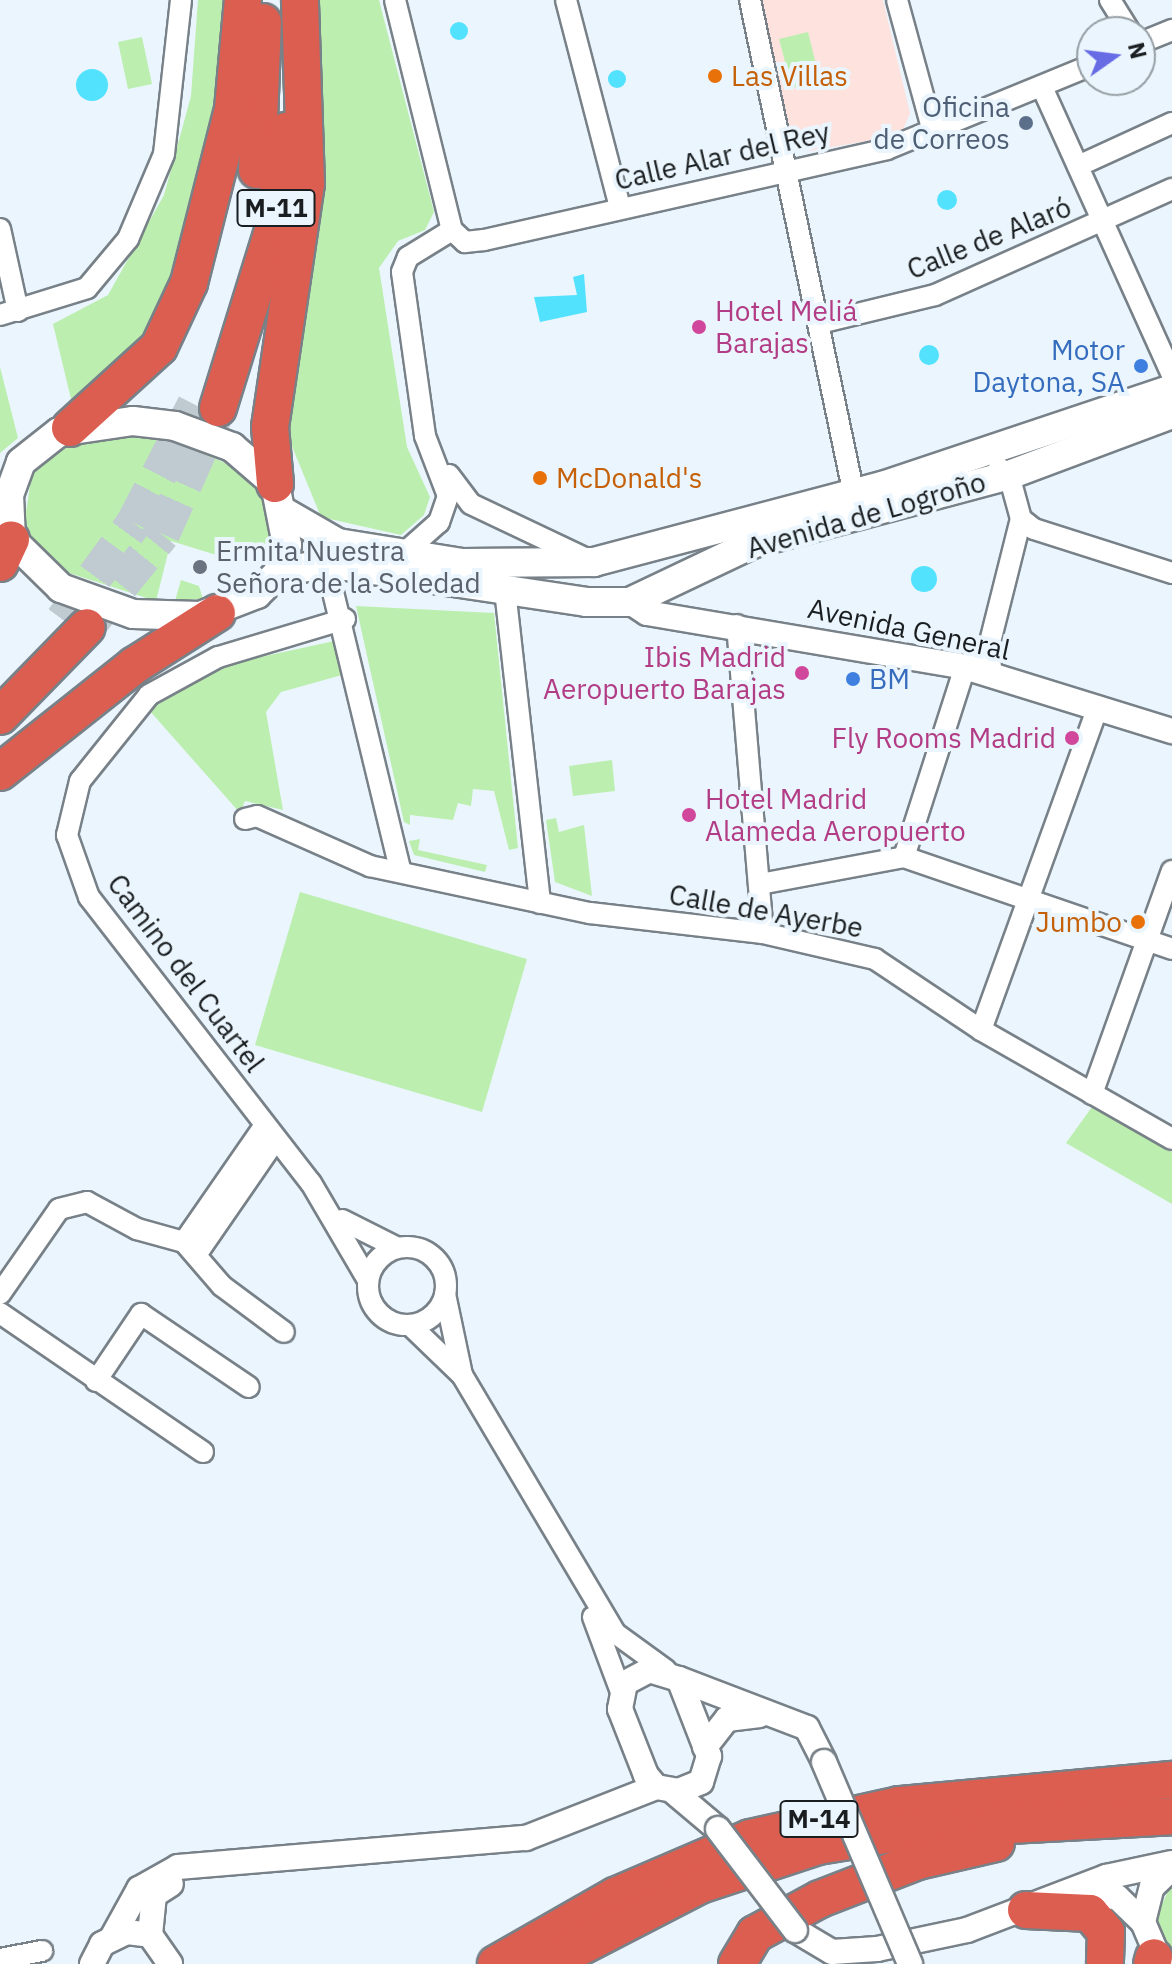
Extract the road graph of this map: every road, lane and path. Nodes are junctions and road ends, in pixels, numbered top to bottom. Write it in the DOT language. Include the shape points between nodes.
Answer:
graph roads {
  1 [pos="181,0"];
  2 [pos="243,0"];
  3 [pos="261,0"];
  4 [pos="284,0"];
  5 [pos="300,0"];
  6 [pos="395,0"];
  7 [pos="566,0"];
  8 [pos="750,0"];
  9 [pos="897,0"];
  10 [pos="1076,72"];
  11 [pos="1042,87"];
  12 [pos="1172,123"];
  13 [pos="933,132"];
  14 [pos="1078,166"];
  15 [pos="789,170"];
  16 [pos="1172,189"];
  17 [pos="620,208"];
  18 [pos="1102,222"];
  19 [pos="0,229"];
  20 [pos="452,230"];
  21 [pos="9,313"];
  22 [pos="820,323"];
  23 [pos="1172,375"];
  24 [pos="1172,389"];
  25 [pos="1172,414"];
  26 [pos="70,428"];
  27 [pos="430,450"];
  28 [pos="977,457"];
  29 [pos="11,466"];
  30 [pos="1009,475"];
  31 [pos="854,495"];
  32 [pos="281,498"];
  33 [pos="1021,519"];
  34 [pos="5,540"];
  35 [pos="678,542"];
  36 [pos="404,553"];
  37 [pos="625,556"];
  38 [pos="594,562"];
  39 [pos="326,563"];
  40 [pos="278,573"];
  41 [pos="1172,573"];
  42 [pos="677,583"];
  43 [pos="505,590"];
  44 [pos="630,602"];
  45 [pos="217,613"];
  46 [pos="345,619"];
  47 [pos="737,625"];
  48 [pos="976,662"];
  49 [pos="0,684"];
  50 [pos="1098,707"];
  51 [pos="0,716"];
  52 [pos="1172,731"];
  53 [pos="0,772"];
  54 [pos="245,819"];
  55 [pos="904,857"];
  56 [pos="400,870"];
  57 [pos="1172,871"];
  58 [pos="760,884"];
  59 [pos="1030,899"];
  60 [pos="540,903"];
  61 [pos="763,933"];
  62 [pos="1148,941"];
  63 [pos="1172,949"];
  64 [pos="981,1030"];
  65 [pos="1092,1094"];
  66 [pos="270,1132"];
  67 [pos="1172,1139"];
  68 [pos="329,1210"];
  69 [pos="191,1247"];
  70 [pos="396,1247"];
  71 [pos="368,1280"];
  72 [pos="0,1294"];
  73 [pos="445,1294"];
  74 [pos="0,1313"];
  75 [pos="410,1325"];
  76 [pos="284,1332"];
  77 [pos="462,1375"];
  78 [pos="96,1381"];
  79 [pos="249,1387"];
  80 [pos="203,1452"];
  81 [pos="584,1590"];
  82 [pos="672,1674"];
  83 [pos="621,1692"];
  84 [pos="760,1715"];
  85 [pos="705,1747"];
  86 [pos="637,1755"];
  87 [pos="1172,1780"];
  88 [pos="701,1782"];
  89 [pos="665,1790"];
  90 [pos="603,1807"];
  91 [pos="1172,1816"];
  92 [pos="1136,1819"];
  93 [pos="713,1821"];
  94 [pos="248,1862"];
  95 [pos="1172,1866"];
  96 [pos="859,1882"];
  97 [pos="1066,1896"];
  98 [pos="1026,1910"];
  99 [pos="1143,1922"];
  100 [pos="150,1935"];
  101 [pos="113,1936"];
  102 [pos="42,1951"];
  103 [pos="0,1959"];
  104 [pos="1156,1962"];
  105 [pos="92,1964"];
  106 [pos="170,1964"];
  107 [pos="496,1964"];
  108 [pos="547,1964"];
  109 [pos="720,1964"];
  110 [pos="737,1964"];
  111 [pos="910,1964"];
  112 [pos="1105,1964"];
  1 -- 21 [label="street" via="164,154 128,239 87,288"];
  2 -- 26 [label="highway" via="233,109 189,283 159,347"];
  3 -- 4 [label="highway, M-11" via="264,115 249,222 207,406 252,311 279,192 287,120"];
  5 -- 32 [label="highway" via="306,184 271,413"];
  6 -- 20 [label="street"];
  7 -- 17 [label="street"];
  8 -- 15 [label="street"];
  9 -- 13 [label="street"];
  10 -- 11 [label="street, Calle Alar del Rey"];
  11 -- 13 [label="street, Calle Alar del Rey"];
  11 -- 14 [label="street"];
  12 -- 14 [label="street"];
  13 -- 15 [label="street, Calle Alar del Rey"];
  14 -- 18 [label="street"];
  15 -- 17 [label="street, Calle Alar del Rey"];
  15 -- 22 [label="street"];
  16 -- 18 [label="street, Calle de Alaró"];
  17 -- 20 [label="street, Calle Alar del Rey" via="484,240 465,242"];
  18 -- 22 [label="street, Calle de Alaró" via="935,295"];
  18 -- 23 [label="street"];
  19 -- 21 [label="street"];
  20 -- 27 [label="street" via="408,257 402,272"];
  22 -- 31 [label="street"];
  24 -- 28 [label="main road, Avenida de Logroño"];
  25 -- 30 [label="main road, Avenida de Logroño"];
  26 -- 29 [label="main road"];
  26 -- 32 [label="main road" via="175,426 232,447"];
  27 -- 36 [label="street" via="448,496 446,510"];
  27 -- 38 [label="street" via="463,499"];
  28 -- 30 [label="street"];
  28 -- 31 [label="main road, Avenida de Logroño"];
  29 -- 34 [label="main road"];
  30 -- 33 [label="street"];
  30 -- 42 [label="main road, Avenida de Logroño" via="754,543"];
  31 -- 35 [label="main road, Avenida de Logroño"];
  32 -- 36 [label="main road, Avenida de Logroño" via="330,540"];
  32 -- 40 [label="main road"];
  33 -- 41 [label="street" via="1050,538"];
  33 -- 48 [label="street"];
  34 -- 45 [label="main road" via="34,569 91,602 163,617"];
  35 -- 37 [label="main road, Avenida de Logroño"];
  35 -- 42 [label="main road"];
  36 -- 38 [label="main road, Avenida de Logroño" via="496,565"];
  37 -- 38 [label="main road, Avenida de Logroño"];
  37 -- 44 [label="main road"];
  39 -- 40 [label="main road, Avenida de Logroño"];
  39 -- 43 [label="main road, Avenida de Logroño"];
  39 -- 46 [label="street"];
  40 -- 45 [label="main road" via="257,594"];
  42 -- 44 [label="main road, Avenida de Logroño"];
  43 -- 44 [label="main road, Avenida de Logroño"];
  43 -- 60 [label="street"];
  44 -- 47 [label="street, Avenida General" via="647,613"];
  45 -- 53 [label="highway" via="135,665"];
  46 -- 56 [label="street"];
  46 -- 66 [label="street, Camino del Cuartel" via="218,657 149,695 98,752 69,813 72,863 89,897"];
  47 -- 48 [label="street, Avenida General"];
  47 -- 58 [label="street"];
  48 -- 50 [label="street, Avenida General" via="1006,679"];
  48 -- 55 [label="street"];
  49 -- 51 [label="highway" via="75,624"];
  50 -- 52 [label="street, Avenida General"];
  50 -- 59 [label="street"];
  54 -- 56 [label="street, Calle de Ayerbe" via="257,816 346,859"];
  55 -- 58 [label="street"];
  55 -- 59 [label="street"];
  56 -- 60 [label="street, Calle de Ayerbe"];
  57 -- 62 [label="street"];
  58 -- 61 [label="street"];
  59 -- 62 [label="street"];
  59 -- 64 [label="street"];
  60 -- 61 [label="street, Calle de Ayerbe"];
  61 -- 64 [label="street, Calle de Ayerbe" via="887,963"];
  62 -- 63 [label="street"];
  62 -- 65 [label="street"];
  64 -- 65 [label="street, Calle de Ayerbe"];
  65 -- 67 [label="street, Calle de Ayerbe"];
  66 -- 68 [label="street, Camino del Cuartel"];
  66 -- 69 [label="street"];
  68 -- 70 [label="street, Camino del Cuartel" via="362,1236"];
  68 -- 71 [label="street, Camino del Cuartel"];
  69 -- 72 [label="street" via="137,1229 100,1205 75,1203 59,1209"];
  69 -- 76 [label="street" via="222,1286"];
  70 -- 71 [label="street" via="377,1259"];
  70 -- 73 [label="street" via="434,1257"];
  71 -- 75 [label="street" via="380,1315"];
  73 -- 75 [label="street" via="432,1316"];
  73 -- 77 [label="street"];
  74 -- 78 [label="street"];
  75 -- 77 [label="street"];
  77 -- 81 [label="street"];
  78 -- 79 [label="street" via="141,1314"];
  78 -- 80 [label="street"];
  81 -- 82 [label="street" via="615,1633"];
  81 -- 83 [label="street"];
  82 -- 83 [label="street" via="635,1674"];
  82 -- 84 [label="street"];
  82 -- 85 [label="street"];
  83 -- 86 [label="street"];
  84 -- 85 [label="street" via="727,1719"];
  84 -- 111 [label="street, bridge" via="807,1728"];
  85 -- 88 [label="street"];
  86 -- 89 [label="street"];
  86 -- 90 [label="street"];
  87 -- 107 [label="highway, M-14" via="900,1805 750,1838 615,1896"];
  88 -- 89 [label="street"];
  88 -- 93 [label="street"];
  89 -- 90 [label="street"];
  89 -- 93 [label="street"];
  90 -- 94 [label="street" via="497,1843"];
  91 -- 92 [label="highway, M-14"];
  92 -- 96 [label="highway" via="972,1846"];
  92 -- 108 [label="highway, M-14" via="917,1830 818,1846 700,1885"];
  93 -- 98 [label="street, bridge" via="795,1930 832,1952 857,1952"];
  94 -- 100 [label="street" via="184,1879 154,1895"];
  94 -- 101 [label="street" via="178,1867 150,1878"];
  95 -- 97 [label="street" via="1121,1872"];
  95 -- 99 [label="street" via="1152,1887"];
  96 -- 109 [label="highway" via="823,1887 766,1911 733,1939"];
  96 -- 110 [label="highway" via="755,1934"];
  97 -- 98 [label="street"];
  97 -- 99 [label="street" via="1117,1897"];
  98 -- 112 [label="highway" via="1090,1913 1106,1932"];
  99 -- 104 [label="street"];
  100 -- 101 [label="street"];
  100 -- 106 [label="street"];
  101 -- 105 [label="street"];
  102 -- 103 [label="street"];
}
